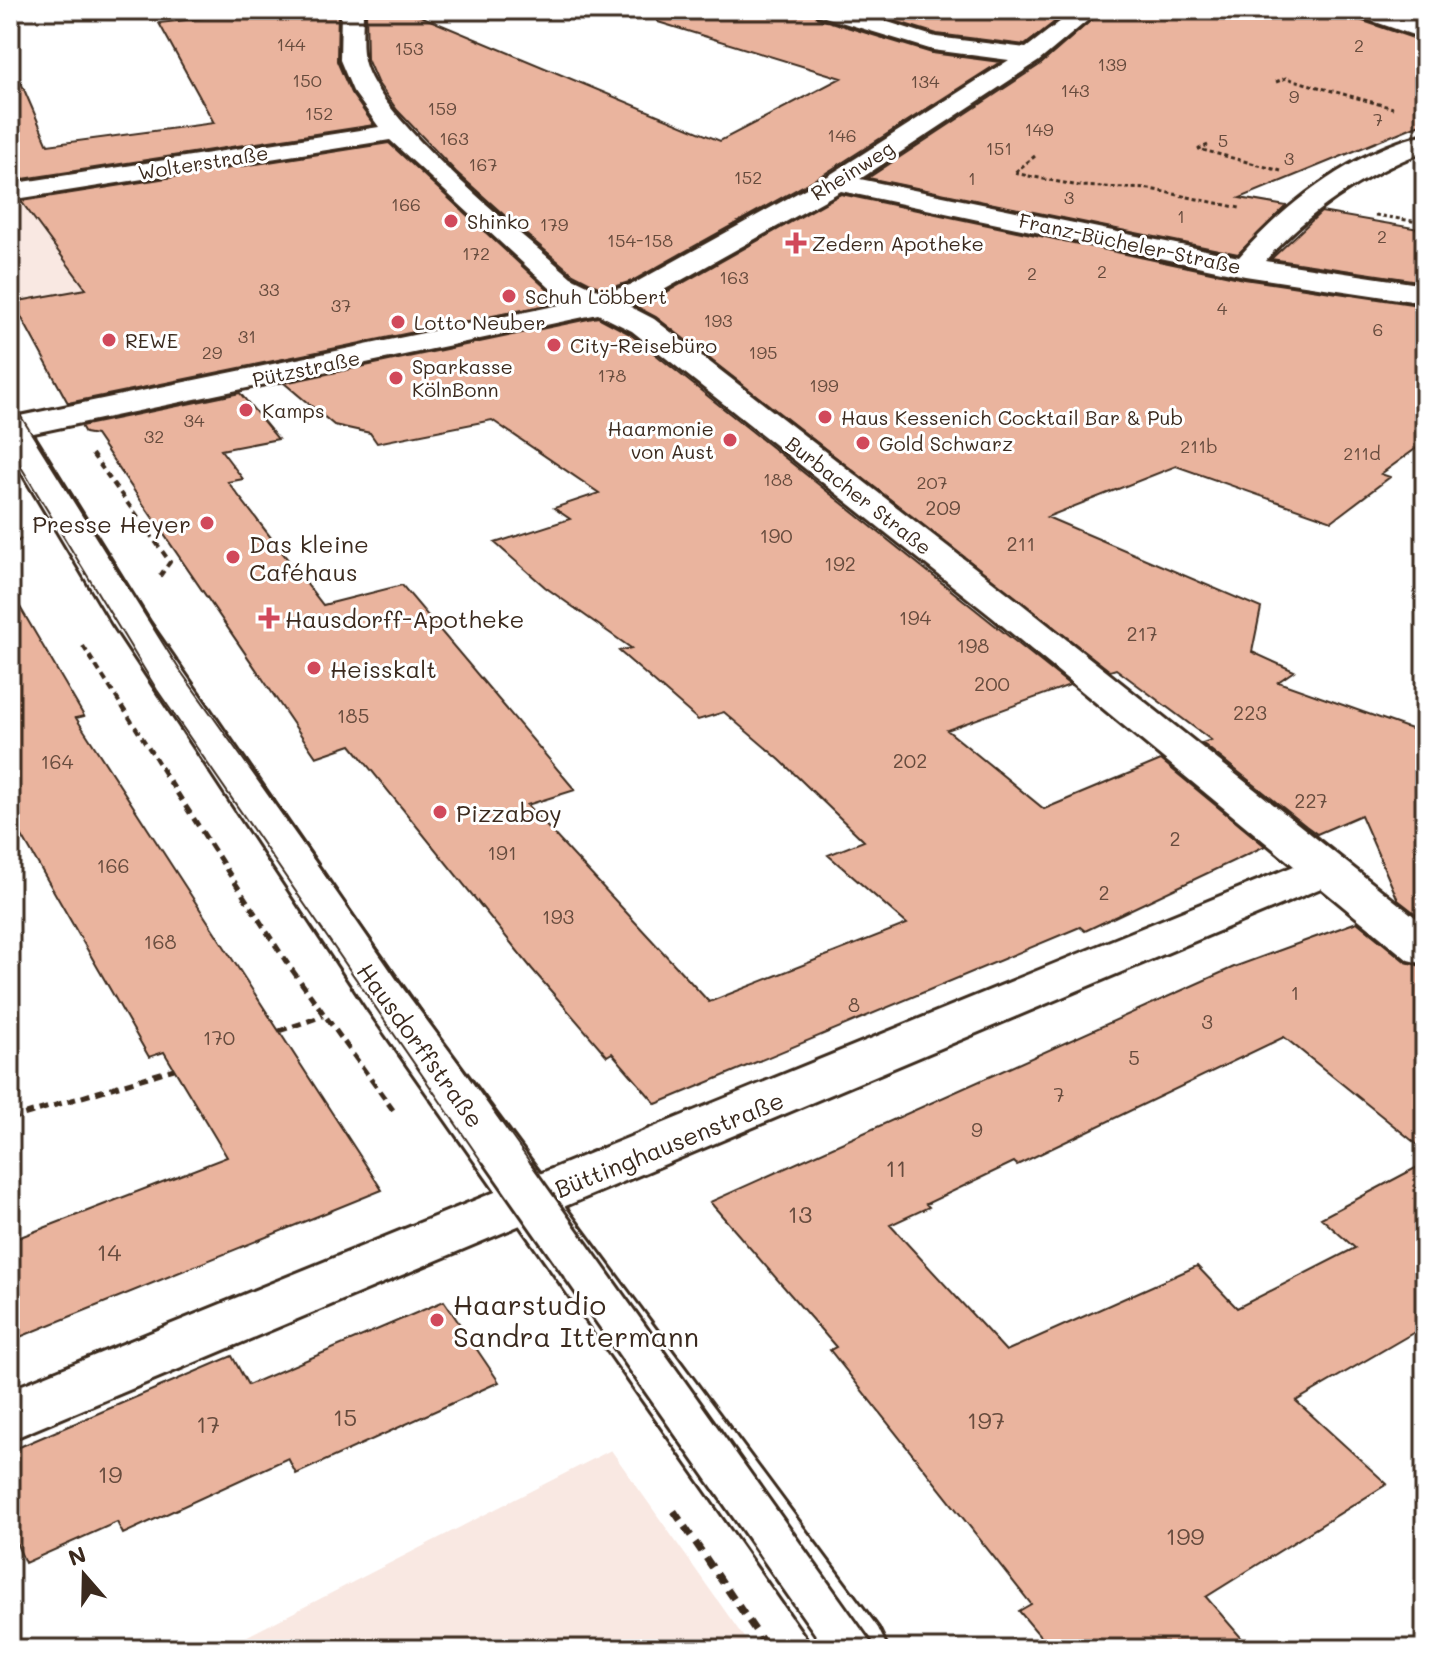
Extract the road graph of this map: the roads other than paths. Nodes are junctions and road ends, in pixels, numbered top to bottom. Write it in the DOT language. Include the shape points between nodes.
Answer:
graph roads {
  1 [pos="352,10"];
  2 [pos="826,10"];
  3 [pos="1089,10"];
  4 [pos="1363,10"];
  5 [pos="1425,32"];
  6 [pos="1031,56"];
  7 [pos="396,132"];
  8 [pos="1425,142"];
  9 [pos="837,182"];
  10 [pos="10,192"];
  11 [pos="1245,267"];
  12 [pos="1425,294"];
  13 [pos="601,304"];
  14 [pos="10,427"];
  15 [pos="1326,869"];
  16 [pos="1425,949"];
  17 [pos="533,1200"];
  18 [pos="10,1416"];
  19 [pos="855,1649"];
  1 -- 7 [label="street, Burbacher Straße" via="356,73"];
  2 -- 6 [label="street" via="933,43"];
  3 -- 6 [label="street, Rheinweg"];
  4 -- 5 [label="street"];
  6 -- 9 [label="street, Rheinweg"];
  7 -- 10 [label="street, Wolterstraße"];
  7 -- 13 [label="street, Burbacher Straße" via="561,283"];
  8 -- 11 [label="street" via="1336,185 1292,218"];
  9 -- 11 [label="street, Franz-Bücheler-Straße"];
  9 -- 13 [label="street, Rheinweg" via="643,290"];
  11 -- 12 [label="street, Franz-Bücheler-Straße"];
  13 -- 14 [label="street, Pützstraße"];
  13 -- 15 [label="street, Burbacher Straße" via="643,325"];
  14 -- 17 [label="street, Hausdorffstraße" via="245,794 384,997"];
  15 -- 16 [label="street, Burbacher Straße"];
  15 -- 17 [label="street, Büttinghausenstraße"];
  17 -- 18 [label="street, Büttinghausenstraße"];
  17 -- 19 [label="street, Hausdorffstraße"];
}
